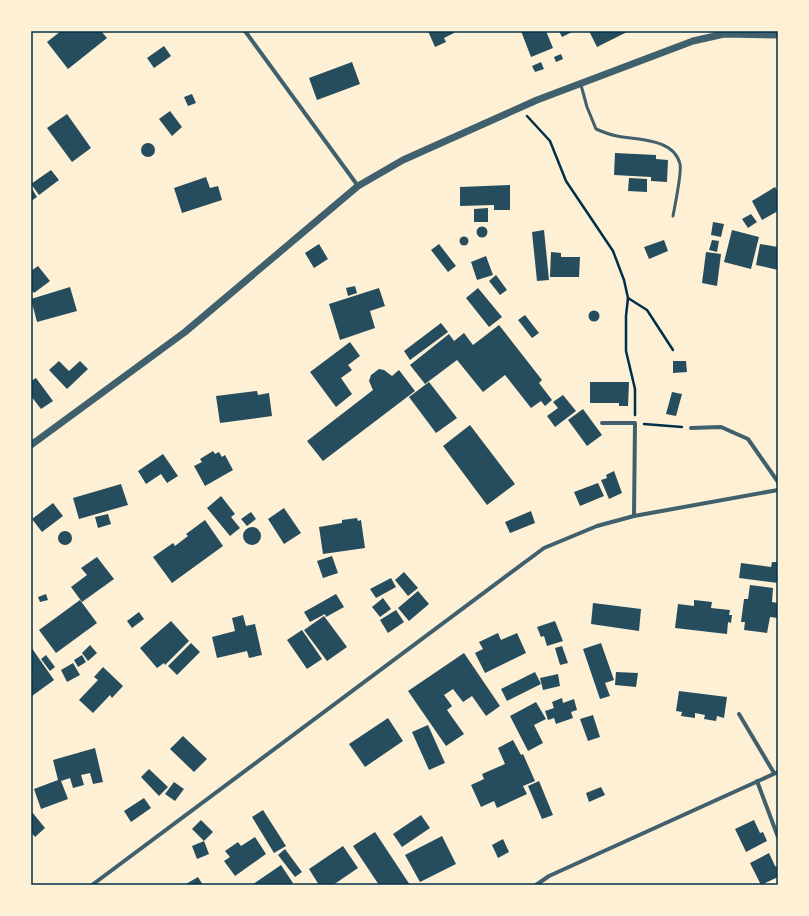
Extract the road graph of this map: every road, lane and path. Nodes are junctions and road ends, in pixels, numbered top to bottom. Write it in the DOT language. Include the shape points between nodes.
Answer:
graph roads {
  1 [pos="245,31"];
  2 [pos="778,35"];
  3 [pos="581,83"];
  4 [pos="519,107"];
  5 [pos="358,186"];
  6 [pos="673,216"];
  7 [pos="628,298"];
  8 [pos="673,350"];
  9 [pos="602,423"];
  10 [pos="635,423"];
  11 [pos="691,428"];
  12 [pos="31,445"];
  13 [pos="778,482"];
  14 [pos="778,490"];
  15 [pos="634,516"];
  16 [pos="738,714"];
  17 [pos="776,773"];
  18 [pos="757,781"];
  19 [pos="778,837"];
  20 [pos="92,885"];
  21 [pos="536,885"];
  1 -- 5 [label="street"];
  2 -- 3 [label="street" via="740,33 708,37"];
  3 -- 4 [label="street"];
  3 -- 6 [label="lane" via="596,129 616,136 640,138 666,146 675,152 681,165"];
  4 -- 5 [label="street" via="403,160"];
  4 -- 7 [label="path" via="550,141 566,181 613,251"];
  5 -- 12 [label="street" via="185,332"];
  7 -- 8 [label="path" via="647,310"];
  7 -- 10 [label="path" via="626,351 635,390"];
  9 -- 10 [label="street"];
  10 -- 11 [label="path"];
  10 -- 15 [label="street"];
  11 -- 13 [label="street" via="721,427 748,439"];
  14 -- 15 [label="street"];
  15 -- 20 [label="street" via="597,526 544,548"];
  16 -- 17 [label="street"];
  17 -- 18 [label="street"];
  18 -- 19 [label="street"];
  18 -- 21 [label="street" via="549,876"];
}
